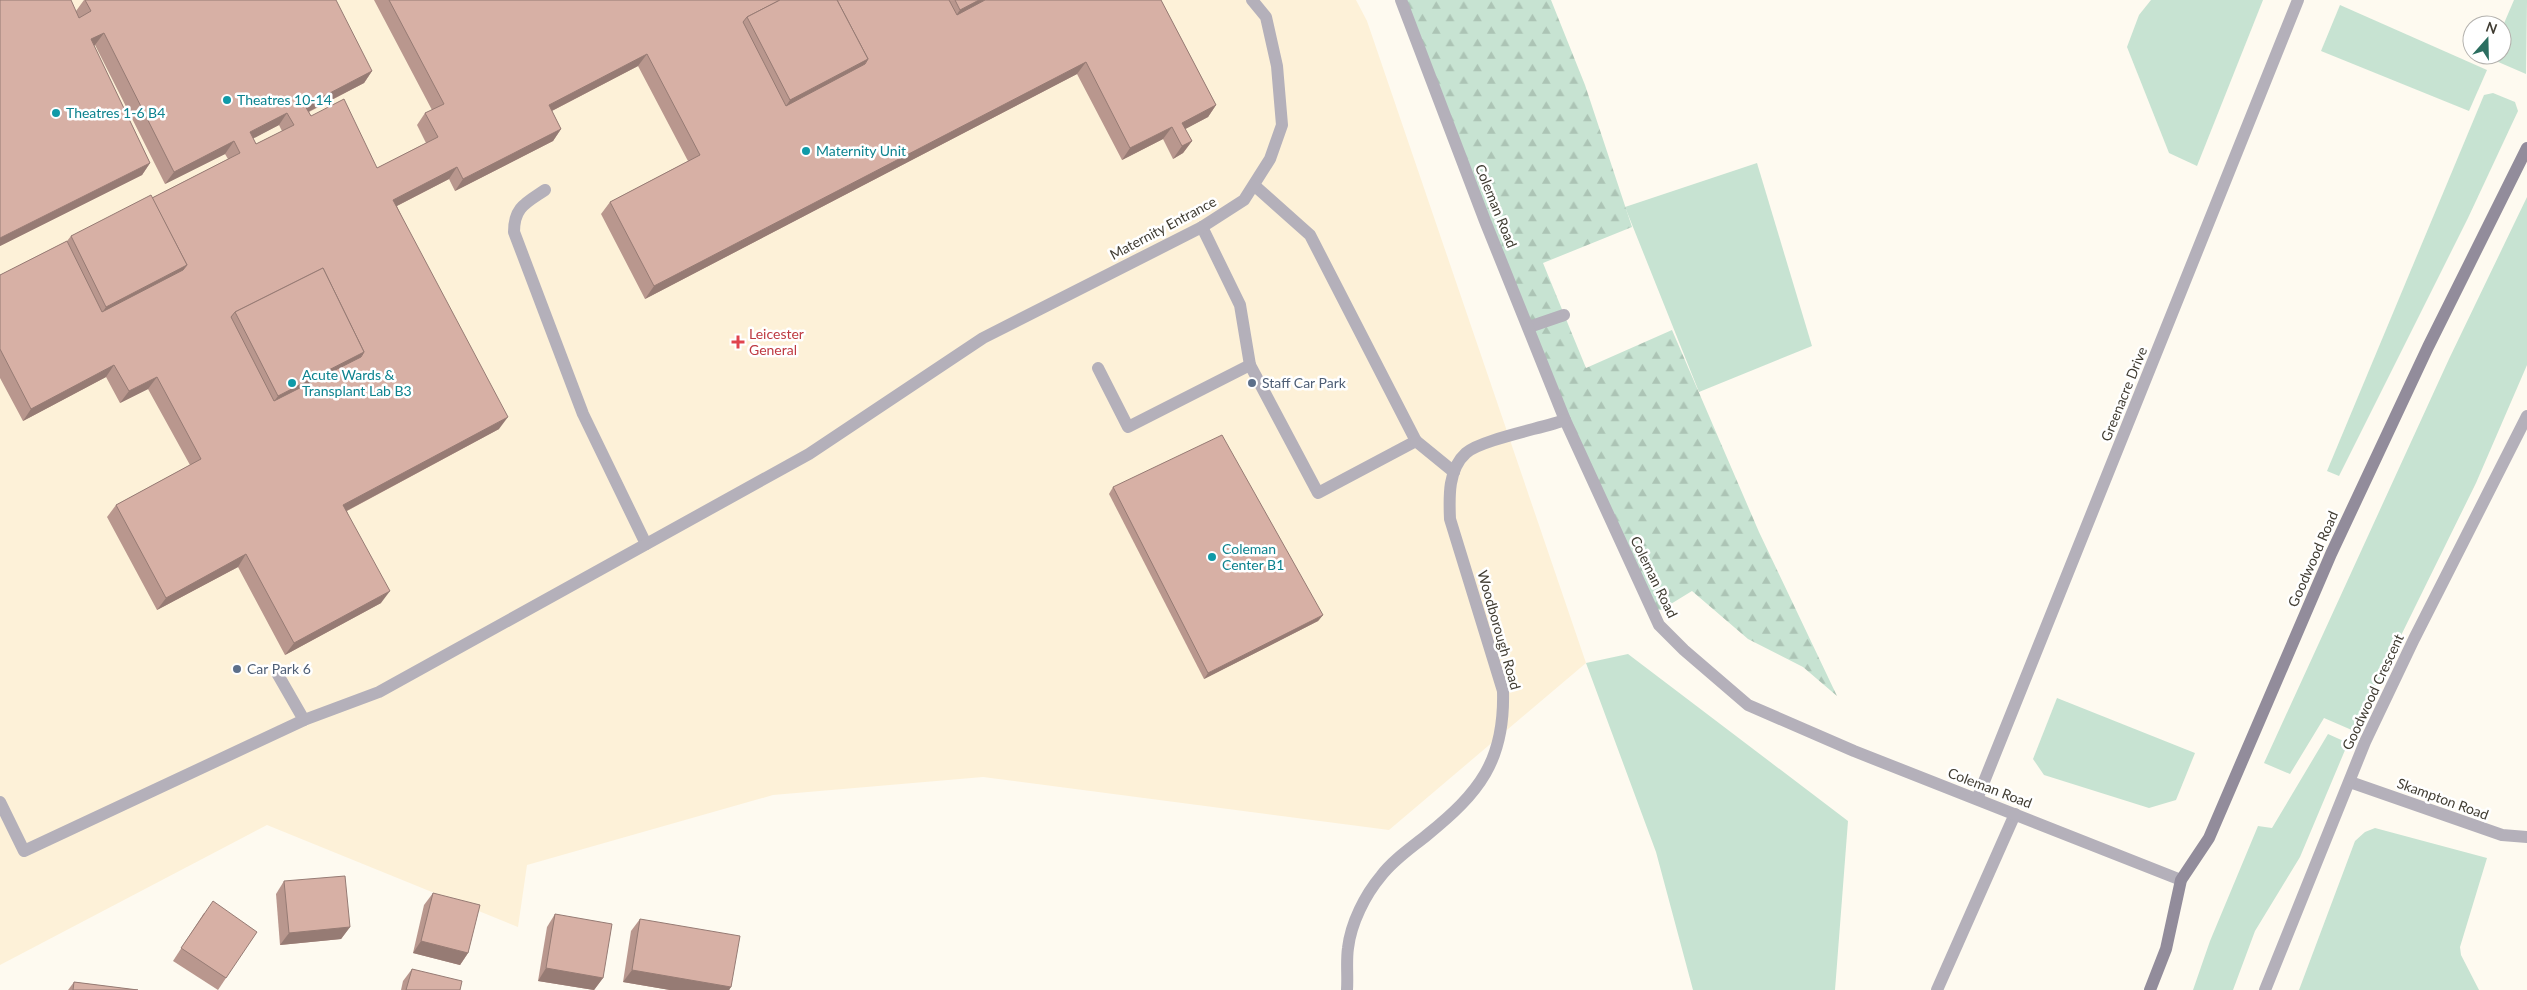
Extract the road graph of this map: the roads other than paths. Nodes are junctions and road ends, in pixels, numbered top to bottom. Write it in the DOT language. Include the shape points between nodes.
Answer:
graph roads {
  1 [pos="1252,0"];
  2 [pos="1401,0"];
  3 [pos="2298,0"];
  4 [pos="2527,148"];
  5 [pos="1255,186"];
  6 [pos="545,190"];
  7 [pos="1202,227"];
  8 [pos="1564,315"];
  9 [pos="1529,327"];
  10 [pos="1250,365"];
  11 [pos="1098,368"];
  12 [pos="2527,416"];
  13 [pos="1565,420"];
  14 [pos="1416,441"];
  15 [pos="1454,472"];
  16 [pos="646,544"];
  17 [pos="277,672"];
  18 [pos="304,720"];
  19 [pos="2350,782"];
  20 [pos="1977,799"];
  21 [pos="0,802"];
  22 [pos="2015,814"];
  23 [pos="2527,837"];
  24 [pos="2181,880"];
  25 [pos="1347,990"];
  26 [pos="1938,990"];
  27 [pos="2150,990"];
  28 [pos="2265,990"];
  1 -- 5 [label="street, Maternity Entrance" via="1266,17 1277,66 1282,125 1270,159"];
  2 -- 9 [label="street, Coleman Road"];
  3 -- 20 [label="street, Greenacre Drive"];
  4 -- 24 [label="street, Goodwood Road" via="2432,339 2331,554 2208,838"];
  5 -- 7 [label="street, Maternity Entrance" via="1244,200"];
  5 -- 14 [label="street" via="1310,235"];
  6 -- 16 [label="street" via="520,207 514,218 514,232 583,414"];
  7 -- 10 [label="street" via="1240,305"];
  7 -- 16 [label="street, Maternity Entrance" via="983,338 809,454"];
  8 -- 9 [label="street"];
  9 -- 13 [label="street, Coleman Road"];
  10 -- 11 [label="street" via="1128,427"];
  10 -- 14 [label="street" via="1318,494"];
  12 -- 19 [label="street, Goodwood Crescent" via="2414,638 2365,742"];
  13 -- 15 [label="street, Woodborough Road" via="1488,442 1466,453"];
  13 -- 20 [label="street, Coleman Road" via="1659,625 1684,650 1748,705"];
  14 -- 15 [label="street"];
  15 -- 25 [label="street, Woodborough Road" via="1449,494 1450,519 1503,691 1498,746 1488,770 1459,809 1399,858 1381,876 1367,898 1354,923 1348,948"];
  16 -- 18 [label="street, Maternity Entrance" via="379,692"];
  17 -- 18 [label="street"];
  18 -- 21 [label="street, Maternity Entrance" via="24,850"];
  19 -- 23 [label="street, Skampton Road" via="2502,836"];
  19 -- 28 [label="street, Goodwood Crescent"];
  20 -- 22 [label="street, Coleman Road"];
  22 -- 24 [label="street, Coleman Road"];
  22 -- 26 [label="street"];
  24 -- 27 [label="street, Goodwood Road" via="2166,949"];
}
